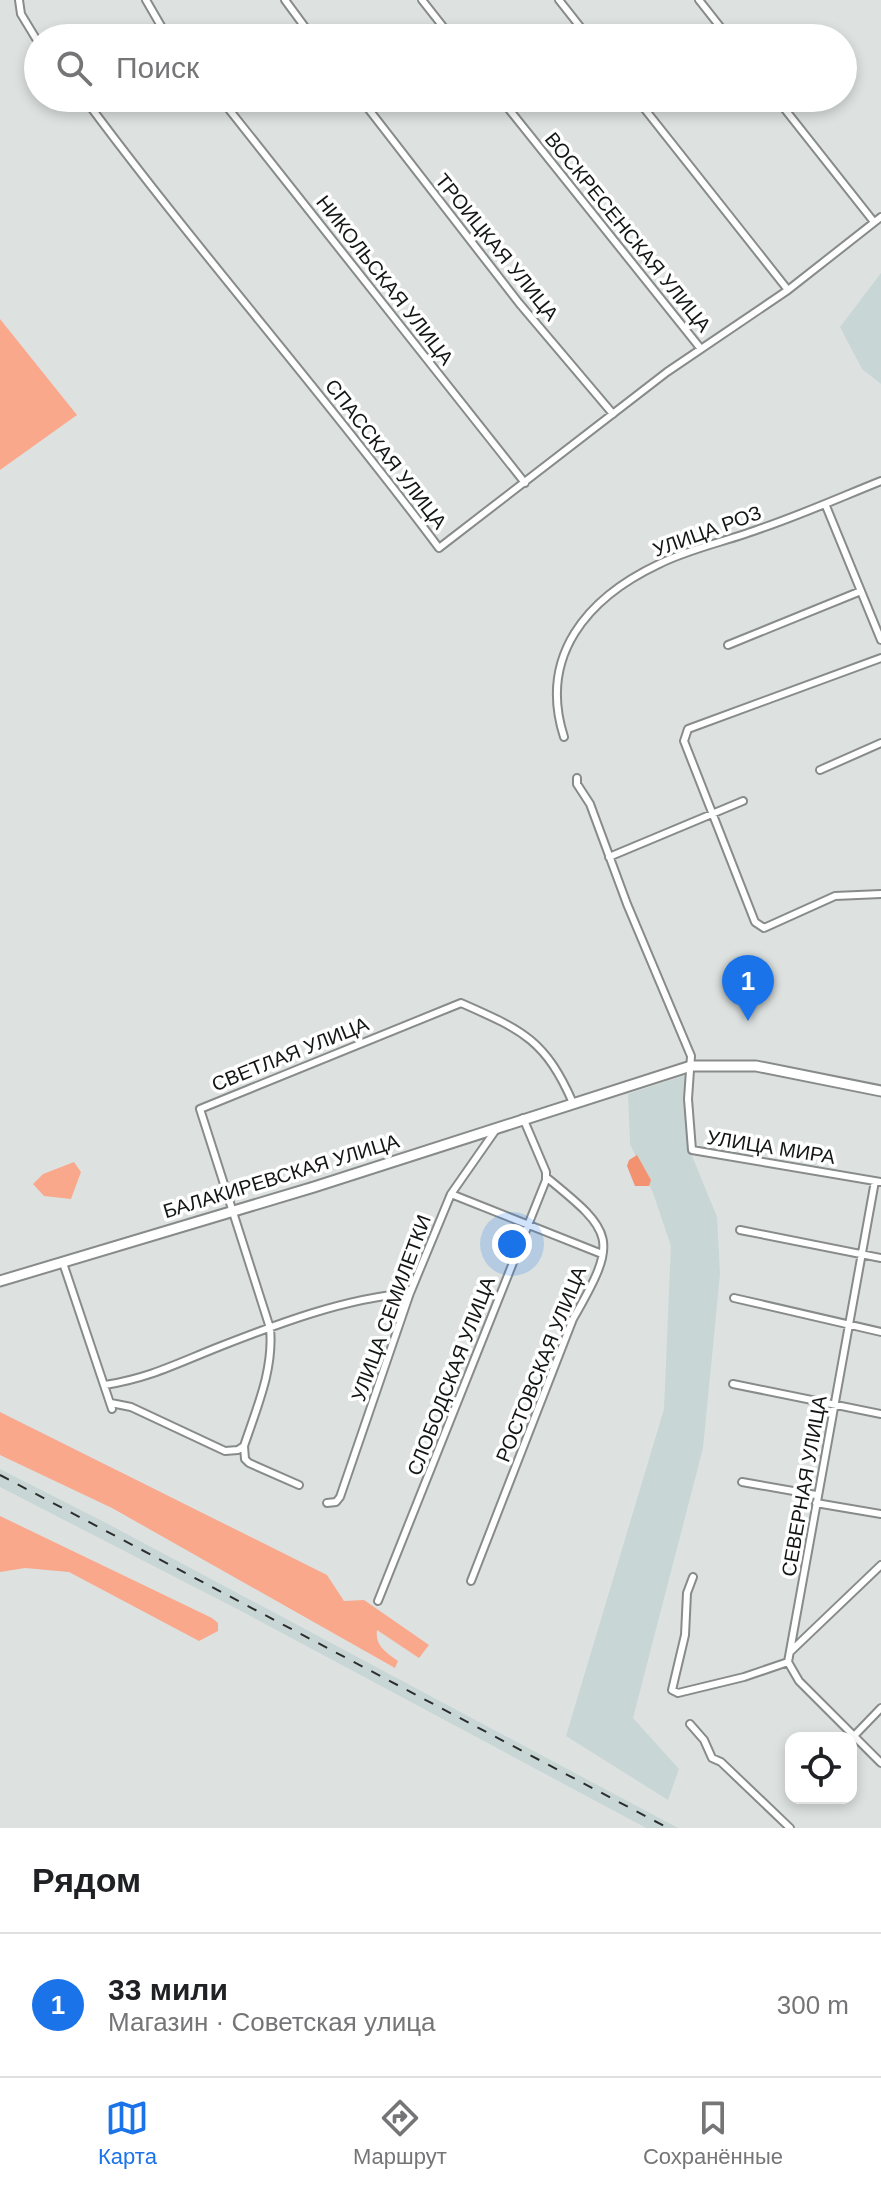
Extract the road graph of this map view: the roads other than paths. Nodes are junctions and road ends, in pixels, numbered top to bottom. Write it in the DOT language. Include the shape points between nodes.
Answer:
graph roads {
  1 [pos="19,0"];
  2 [pos="146,0"];
  3 [pos="285,0"];
  4 [pos="422,0"];
  5 [pos="559,0"];
  6 [pos="699,0"];
  7 [pos="27,24"];
  8 [pos="160,24"];
  9 [pos="303,24"];
  10 [pos="441,24"];
  11 [pos="578,24"];
  12 [pos="718,24"];
  13 [pos="94,112"];
  14 [pos="231,112"];
  15 [pos="371,112"];
  16 [pos="511,112"];
  17 [pos="647,112"];
  18 [pos="788,112"];
  19 [pos="878,219"];
  20 [pos="788,290"];
  21 [pos="701,349"];
  22 [pos="613,414"];
  23 [pos="881,481"];
  24 [pos="525,483"];
  25 [pos="826,506"];
  26 [pos="861,591"];
  27 [pos="881,640"];
  28 [pos="728,645"];
  29 [pos="881,658"];
  30 [pos="564,737"];
  31 [pos="881,743"];
  32 [pos="820,770"];
  33 [pos="577,778"];
  34 [pos="743,801"];
  35 [pos="712,813"];
  36 [pos="609,857"];
  37 [pos="881,894"];
  38 [pos="691,1066"];
  39 [pos="881,1091"];
  40 [pos="573,1103"];
  41 [pos="523,1118"];
  42 [pos="499,1126"];
  43 [pos="546,1177"];
  44 [pos="878,1181"];
  45 [pos="451,1194"];
  46 [pos="233,1212"];
  47 [pos="528,1225"];
  48 [pos="740,1230"];
  49 [pos="602,1254"];
  50 [pos="860,1254"];
  51 [pos="881,1258"];
  52 [pos="63,1263"];
  53 [pos="0,1281"];
  54 [pos="410,1293"];
  55 [pos="734,1298"];
  56 [pos="848,1325"];
  57 [pos="270,1328"];
  58 [pos="881,1332"];
  59 [pos="733,1384"];
  60 [pos="105,1385"];
  61 [pos="836,1406"];
  62 [pos="881,1414"];
  63 [pos="244,1446"];
  64 [pos="742,1482"];
  65 [pos="299,1485"];
  66 [pos="816,1499"];
  67 [pos="327,1503"];
  68 [pos="881,1514"];
  69 [pos="881,1565"];
  70 [pos="693,1577"];
  71 [pos="471,1581"];
  72 [pos="378,1601"];
  73 [pos="790,1652"];
  74 [pos="788,1662"];
  75 [pos="881,1708"];
  76 [pos="690,1724"];
  77 [pos="850,1732"];
  78 [pos="857,1733"];
  79 [pos="857,1739"];
  80 [pos="881,1763"];
  81 [pos="790,1828"];
  1 -- 7 [label="street"];
  2 -- 8 [label="street"];
  3 -- 9 [label="street"];
  4 -- 10 [label="street"];
  5 -- 11 [label="street"];
  6 -- 12 [label="street"];
  13 -- 24 [label="street, СПАССКАЯ УЛИЦА" via="439,548"];
  14 -- 24 [label="street, НИКОЛЬСКАЯ УЛИЦА"];
  15 -- 22 [label="street, ТРОИЦКАЯ УЛИЦА"];
  16 -- 21 [label="street, ВОСКРЕСЕНСКАЯ УЛИЦА"];
  17 -- 20 [label="street"];
  18 -- 19 [label="street"];
  19 -- 20 [label="street, СПАССКАЯ УЛИЦА"];
  20 -- 21 [label="street, СПАССКАЯ УЛИЦА"];
  21 -- 22 [label="street, СПАССКАЯ УЛИЦА"];
  22 -- 24 [label="street, СПАССКАЯ УЛИЦА"];
  23 -- 25 [label="street, УЛИЦА РОЗ"];
  25 -- 26 [label="street"];
  25 -- 30 [label="street, УЛИЦА РОЗ" via="661,563 620,587 580,626 559,664 554,692"];
  26 -- 27 [label="street"];
  26 -- 28 [label="street"];
  29 -- 35 [label="street" via="688,729 684,741"];
  31 -- 32 [label="street"];
  33 -- 36 [label="street"];
  34 -- 35 [label="street"];
  35 -- 36 [label="street"];
  35 -- 37 [label="street" via="755,922 764,928 835,896"];
  36 -- 38 [label="street"];
  38 -- 39 [label="street, БАЛАКИРЕВСКАЯ УЛИЦА" via="756,1066"];
  38 -- 40 [label="street, БАЛАКИРЕВСКАЯ УЛИЦА"];
  38 -- 44 [label="street, УЛИЦА МИРА" via="692,1150"];
  40 -- 41 [label="street, БАЛАКИРЕВСКАЯ УЛИЦА"];
  40 -- 46 [label="street, СВЕТЛАЯ УЛИЦА" via="556,1065 539,1046 481,1012 461,1003 451,1005 200,1109"];
  41 -- 42 [label="street, БАЛАКИРЕВСКАЯ УЛИЦА"];
  41 -- 43 [label="street"];
  42 -- 45 [label="street, УЛИЦА СЕМИЛЕТКИ"];
  42 -- 46 [label="street, БАЛАКИРЕВСКАЯ УЛИЦА"];
  43 -- 47 [label="street, СЛОБОДСКАЯ УЛИЦА"];
  43 -- 49 [label="street, РОСТОВСКАЯ УЛИЦА" via="602,1229"];
  44 -- 50 [label="street, СЕВЕРНАЯ УЛИЦА"];
  45 -- 47 [label="street"];
  45 -- 54 [label="street, УЛИЦА СЕМИЛЕТКИ"];
  46 -- 52 [label="street, БАЛАКИРЕВСКАЯ УЛИЦА"];
  46 -- 57 [label="street, СВЕТЛАЯ УЛИЦА"];
  47 -- 49 [label="street"];
  47 -- 72 [label="street, СЛОБОДСКАЯ УЛИЦА"];
  48 -- 50 [label="street"];
  49 -- 71 [label="street, РОСТОВСКАЯ УЛИЦА"];
  50 -- 51 [label="street"];
  50 -- 56 [label="street, СЕВЕРНАЯ УЛИЦА"];
  52 -- 53 [label="street, БАЛАКИРЕВСКАЯ УЛИЦА"];
  52 -- 60 [label="street"];
  54 -- 57 [label="street" via="381,1295"];
  54 -- 67 [label="street, УЛИЦА СЕМИЛЕТКИ" via="340,1497"];
  55 -- 56 [label="street"];
  56 -- 58 [label="street"];
  56 -- 61 [label="street, СЕВЕРНАЯ УЛИЦА"];
  57 -- 60 [label="street" via="183,1364"];
  57 -- 63 [label="street, СВЕТЛАЯ УЛИЦА" via="266,1381"];
  59 -- 61 [label="street"];
  60 -- 63 [label="street" via="111,1406 131,1407 225,1451"];
  61 -- 62 [label="street"];
  61 -- 66 [label="street, СЕВЕРНАЯ УЛИЦА"];
  63 -- 65 [label="street" via="249,1463"];
  64 -- 66 [label="street"];
  66 -- 68 [label="street"];
  66 -- 73 [label="street, СЕВЕРНАЯ УЛИЦА"];
  69 -- 73 [label="street"];
  70 -- 74 [label="street" via="672,1690 678,1693"];
  73 -- 74 [label="street, СЕВЕРНАЯ УЛИЦА"];
  74 -- 77 [label="street" via="799,1681"];
  75 -- 78 [label="street"];
  76 -- 81 [label="street" via="712,1758"];
  79 -- 80 [label="street"];
}
